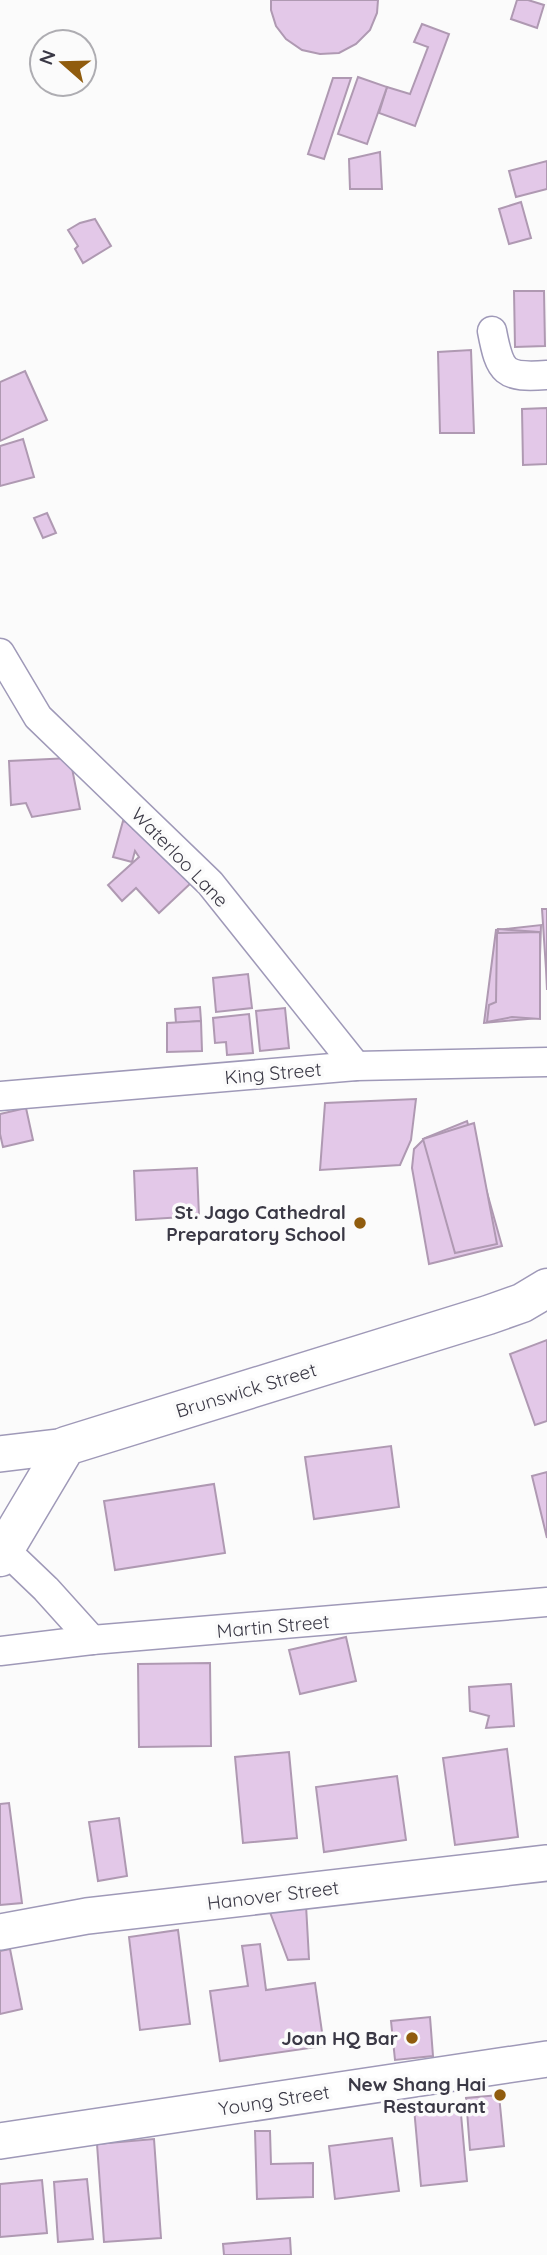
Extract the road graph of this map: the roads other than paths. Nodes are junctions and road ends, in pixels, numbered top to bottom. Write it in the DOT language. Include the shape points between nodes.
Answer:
graph roads {
  1 [pos="492,331"];
  2 [pos="547,375"];
  3 [pos="0,653"];
  4 [pos="547,1062"];
  5 [pos="356,1066"];
  6 [pos="0,1096"];
  7 [pos="547,1289"];
  8 [pos="66,1446"];
  9 [pos="0,1454"];
  10 [pos="2,1551"];
  11 [pos="547,1602"];
  12 [pos="92,1640"];
  13 [pos="0,1651"];
  14 [pos="547,1863"];
  15 [pos="0,1932"];
  16 [pos="547,2059"];
  17 [pos="0,2141"];
  1 -- 2 [label="street" via="504,369 521,377"];
  3 -- 5 [label="street, Waterloo Lane" via="38,716 210,883"];
  4 -- 5 [label="street, King Street"];
  5 -- 6 [label="street, King Street"];
  7 -- 8 [label="main road, Brunswick Street" via="488,1315"];
  8 -- 9 [label="street"];
  8 -- 10 [label="main road"];
  10 -- 12 [label="street" via="46,1589"];
  11 -- 12 [label="street, Martin Street"];
  12 -- 13 [label="street, Martin Street"];
  14 -- 15 [label="street, Hanover Street" via="87,1916"];
  16 -- 17 [label="street, Young Street"];
}
